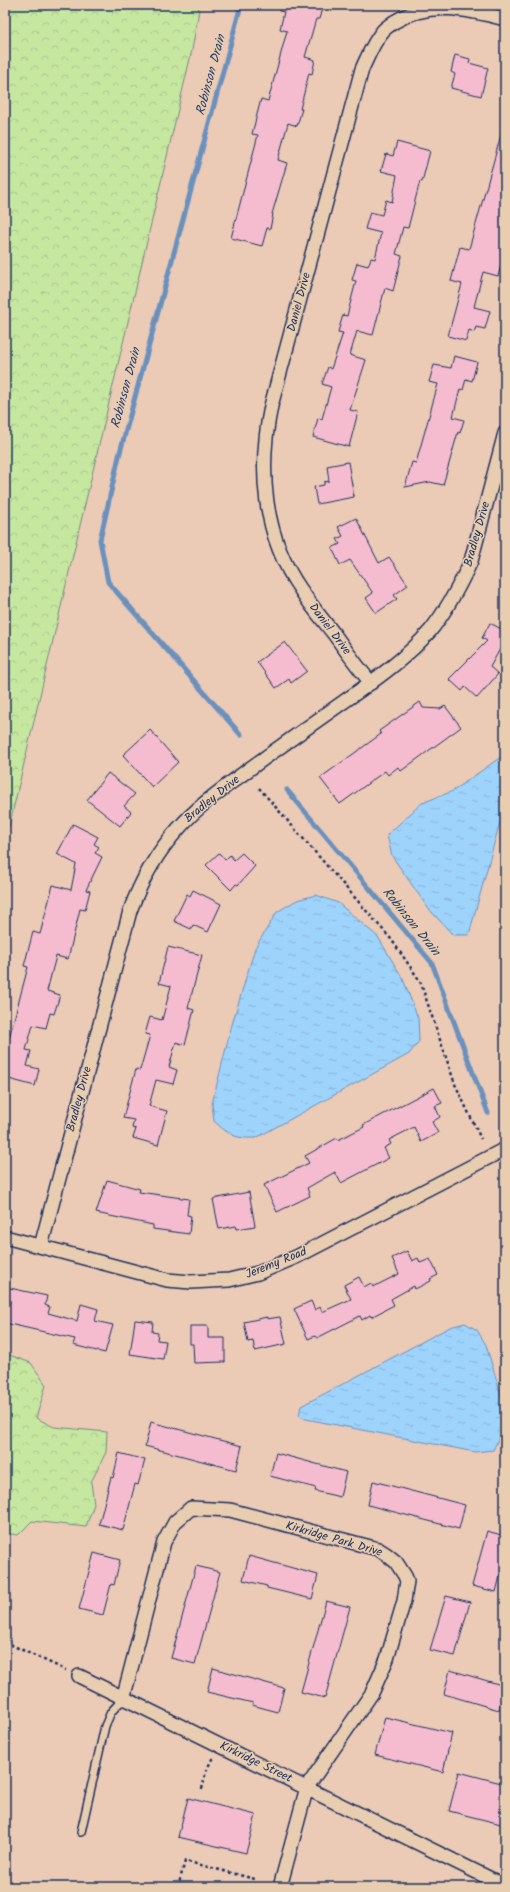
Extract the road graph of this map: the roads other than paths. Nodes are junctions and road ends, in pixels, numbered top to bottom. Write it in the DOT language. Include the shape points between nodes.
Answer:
graph roads {
  1 [pos="505,19"];
  2 [pos="505,434"];
  3 [pos="371,683"];
  4 [pos="505,1149"];
  5 [pos="5,1237"];
  6 [pos="41,1246"];
  7 [pos="79,1676"];
  8 [pos="123,1698"];
  9 [pos="307,1788"];
  10 [pos="81,1832"];
  11 [pos="505,1886"];
  12 [pos="280,1887"];
  1 -- 3 [label="street, Daniel Drive" via="445,6 413,10 383,30 372,48 362,69 267,425 264,467 266,498 279,547 300,590"];
  2 -- 3 [label="street, Bradley Drive" via="471,561 463,580 429,631 407,655"];
  3 -- 6 [label="street, Bradley Drive" via="194,811 177,829 148,870 130,911"];
  4 -- 6 [label="street, Jeremy Road" via="296,1257 258,1273 229,1280 166,1280"];
  5 -- 6 [label="street, Jeremy Road"];
  7 -- 8 [label="street, Kirkridge Street"];
  8 -- 9 [label="street, Kirkridge Street"];
  8 -- 9 [label="street, Kirkridge Park Drive" via="164,1542 175,1522 191,1508 230,1510 378,1549 396,1562 407,1581 387,1659 372,1693"];
  8 -- 10 [label="lane" via="111,1712 105,1726"];
  9 -- 11 [label="street, Kirkridge Street"];
  9 -- 12 [label="street, Kirkridge Park Drive"];
}
